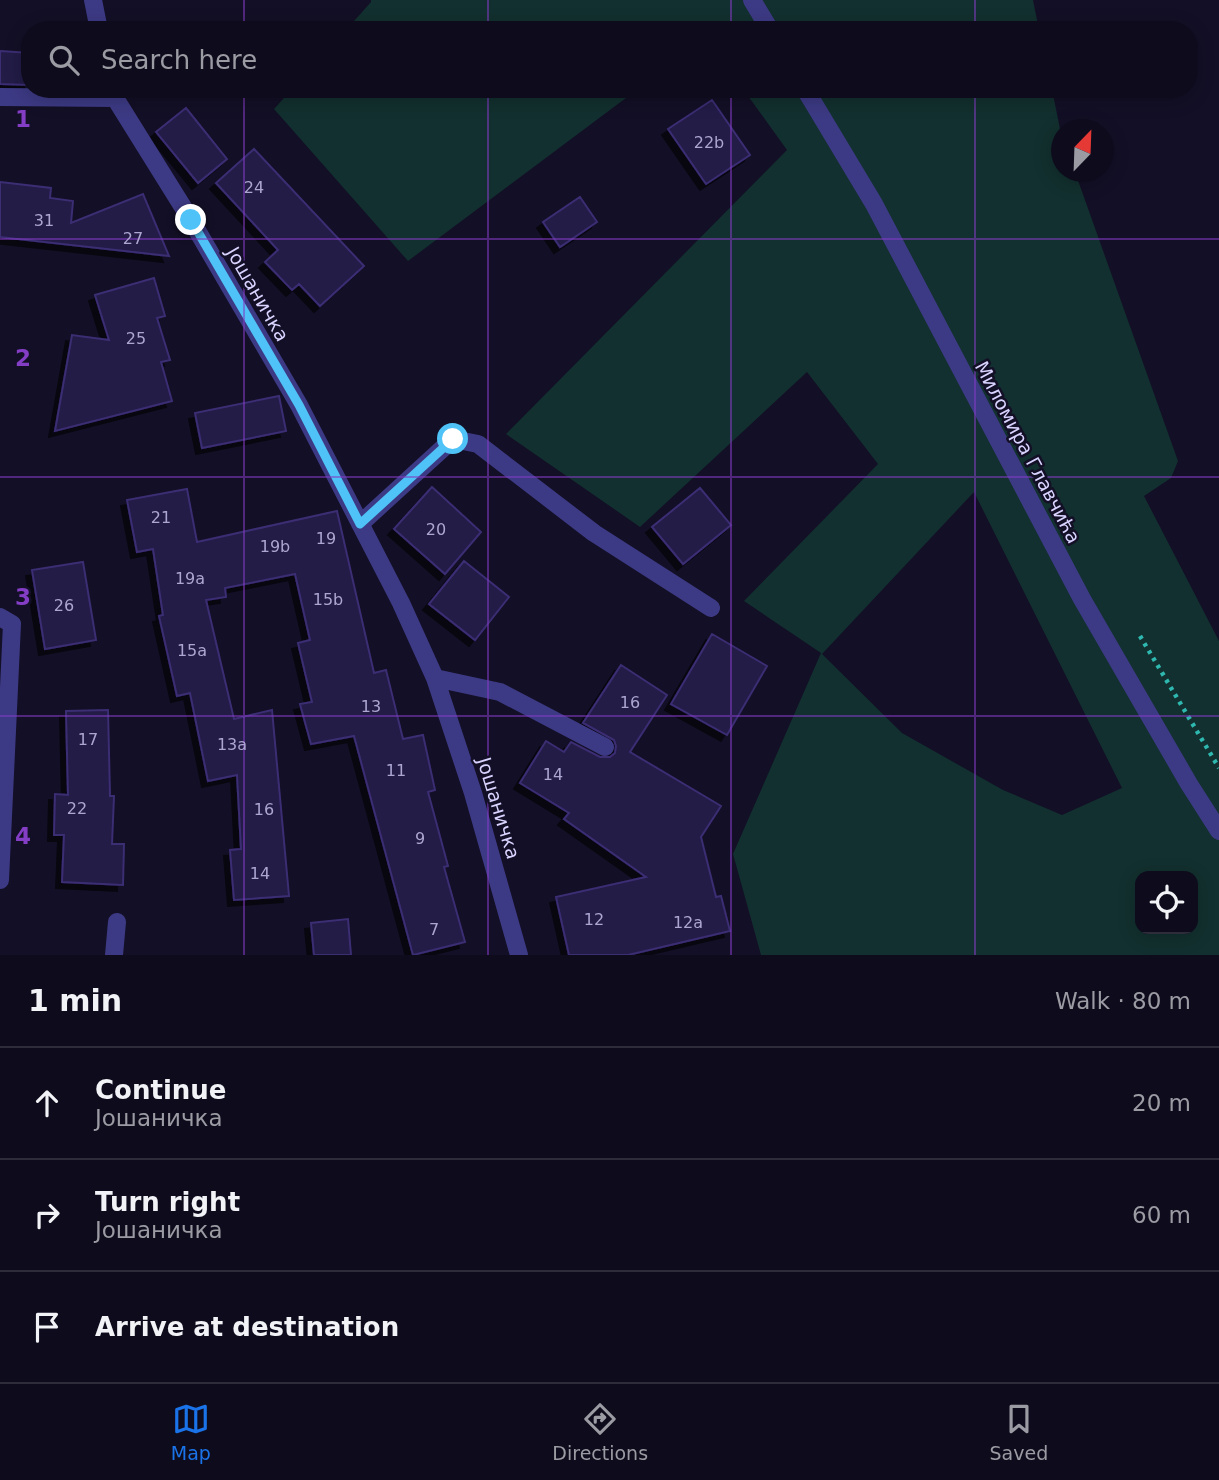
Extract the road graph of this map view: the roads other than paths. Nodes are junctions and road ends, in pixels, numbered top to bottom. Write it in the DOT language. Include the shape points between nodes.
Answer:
graph roads {
  1 [pos="93,0"];
  2 [pos="752,0"];
  3 [pos="97,21"];
  4 [pos="765,21"];
  5 [pos="21,96"];
  6 [pos="0,97"];
  7 [pos="116,98"];
  8 [pos="810,98"];
  9 [pos="360,524"];
  10 [pos="711,608"];
  11 [pos="0,617"];
  12 [pos="435,678"];
  13 [pos="604,747"];
  14 [pos="1219,831"];
  15 [pos="0,880"];
  16 [pos="117,922"];
  17 [pos="114,955"];
  18 [pos="519,955"];
  1 -- 3 [label="street"];
  2 -- 4 [label="street"];
  5 -- 6 [label="street"];
  7 -- 9 [label="street, Јошаничка" via="299,405"];
  8 -- 14 [label="street, Миломира Главчића" via="874,204 1082,599"];
  9 -- 10 [label="street" via="453,439 478,444 594,533"];
  9 -- 12 [label="street, Јошаничка"];
  11 -- 15 [label="street" via="12,624"];
  12 -- 13 [label="street" via="500,692"];
  12 -- 18 [label="street, Јошаничка"];
  16 -- 17 [label="street"];
}
